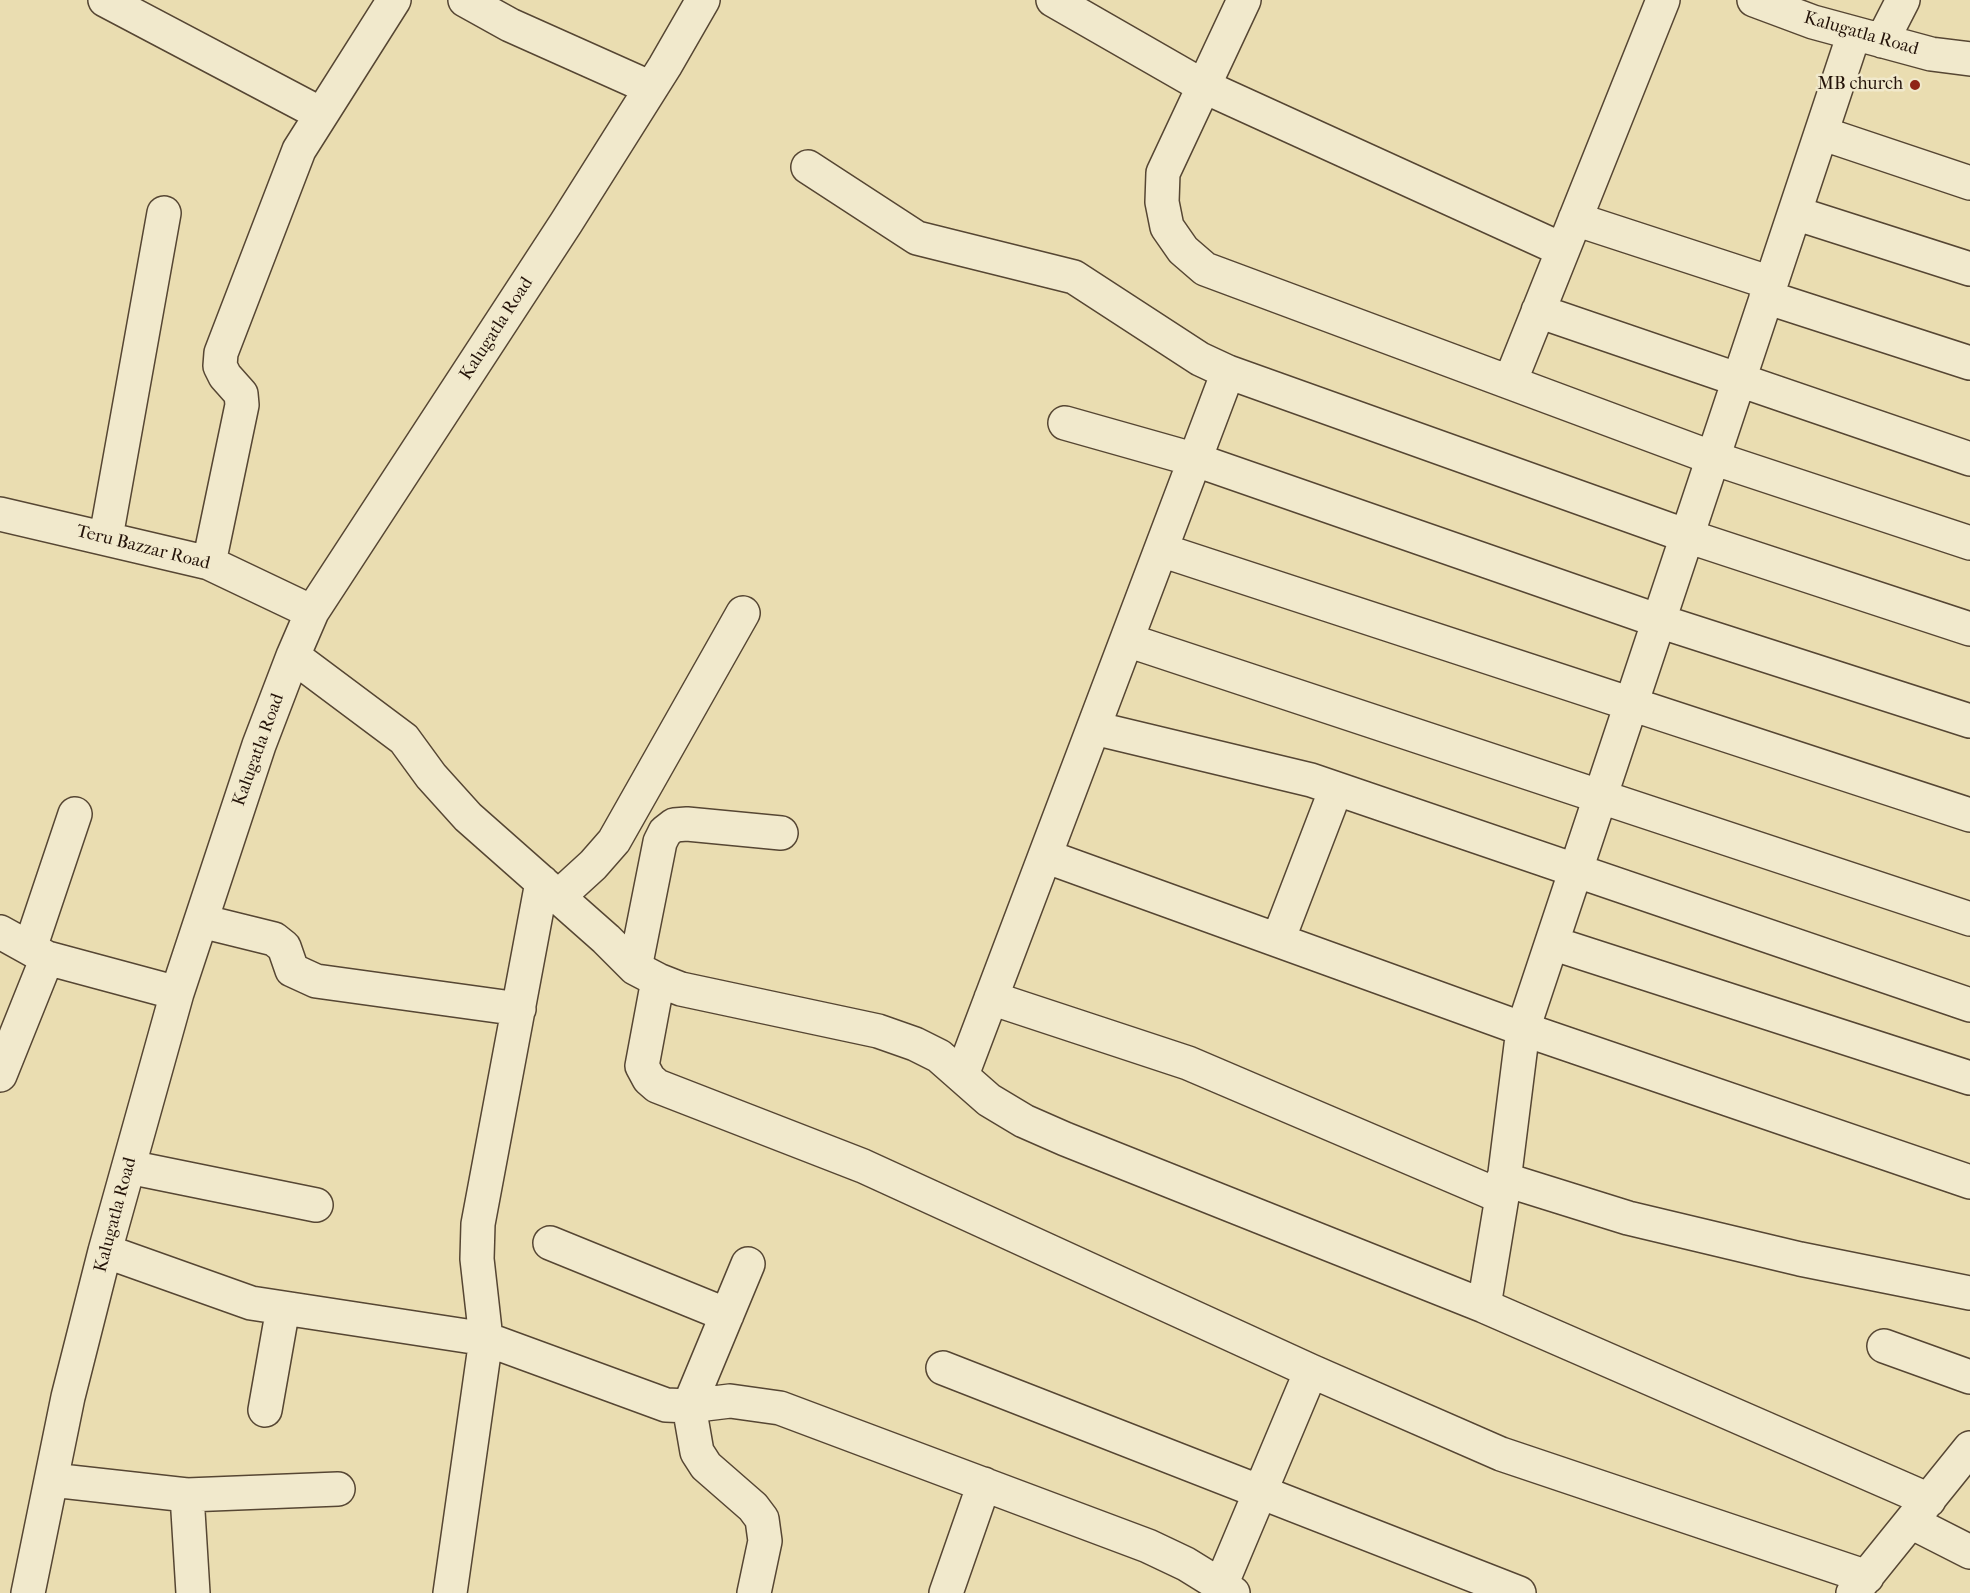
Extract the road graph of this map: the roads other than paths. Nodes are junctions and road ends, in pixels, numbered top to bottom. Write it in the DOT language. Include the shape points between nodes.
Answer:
graph roads {
  1 [pos="105,0"];
  2 [pos="394,0"];
  3 [pos="465,0"];
  4 [pos="703,0"];
  5 [pos="1053,0"];
  6 [pos="1244,0"];
  7 [pos="1663,0"];
  8 [pos="1754,0"];
  9 [pos="1903,0"];
  10 [pos="1868,37"];
  11 [pos="1970,59"];
  12 [pos="1203,86"];
  13 [pos="651,88"];
  14 [pos="321,114"];
  15 [pos="1821,133"];
  16 [pos="808,166"];
  17 [pos="1970,183"];
  18 [pos="164,213"];
  19 [pos="1795,213"];
  20 [pos="1575,219"];
  21 [pos="1563,250"];
  22 [pos="1970,269"];
  23 [pos="1769,290"];
  24 [pos="1538,310"];
  25 [pos="1970,363"];
  26 [pos="1228,372"];
  27 [pos="1739,381"];
  28 [pos="1510,382"];
  29 [pos="1065,423"];
  30 [pos="1713,458"];
  31 [pos="1970,459"];
  32 [pos="1196,460"];
  33 [pos="0,514"];
  34 [pos="1687,536"];
  35 [pos="105,537"];
  36 [pos="1970,543"];
  37 [pos="1161,550"];
  38 [pos="210,563"];
  39 [pos="312,612"];
  40 [pos="743,613"];
  41 [pos="1659,621"];
  42 [pos="1970,629"];
  43 [pos="1127,640"];
  44 [pos="293,656"];
  45 [pos="1631,706"];
  46 [pos="1970,722"];
  47 [pos="1094,728"];
  48 [pos="1336,789"];
  49 [pos="1600,798"];
  50 [pos="75,814"];
  51 [pos="1970,816"];
  52 [pos="781,833"];
  53 [pos="1045,856"];
  54 [pos="1576,871"];
  55 [pos="550,889"];
  56 [pos="1970,919"];
  57 [pos="201,921"];
  58 [pos="0,932"];
  59 [pos="1278,940"];
  60 [pos="1552,943"];
  61 [pos="39,953"];
  62 [pos="646,974"];
  63 [pos="177,993"];
  64 [pos="991,998"];
  65 [pos="1970,1005"];
  66 [pos="519,1009"];
  67 [pos="1523,1029"];
  68 [pos="0,1075"];
  69 [pos="962,1075"];
  70 [pos="1970,1078"];
  71 [pos="129,1167"];
  72 [pos="1970,1182"];
  73 [pos="1502,1188"];
  74 [pos="316,1205"];
  75 [pos="550,1243"];
  76 [pos="105,1251"];
  77 [pos="748,1264"];
  78 [pos="1970,1293"];
  79 [pos="1484,1306"];
  80 [pos="283,1308"];
  81 [pos="727,1315"];
  82 [pos="486,1339"];
  83 [pos="1884,1346"];
  84 [pos="944,1368"];
  85 [pos="1311,1371"];
  86 [pos="1970,1377"];
  87 [pos="688,1406"];
  88 [pos="265,1410"];
  89 [pos="1970,1448"];
  90 [pos="52,1480"];
  91 [pos="984,1484"];
  92 [pos="338,1489"];
  93 [pos="1260,1492"];
  94 [pos="188,1495"];
  95 [pos="1920,1511"];
  96 [pos="1970,1552"];
  97 [pos="1209,1585"];
  98 [pos="1860,1585"];
  99 [pos="28,1593"];
  100 [pos="193,1593"];
  101 [pos="450,1593"];
  102 [pos="754,1593"];
  103 [pos="946,1593"];
  104 [pos="1519,1593"];
  1 -- 14 [label="street"];
  2 -- 14 [label="street"];
  3 -- 13 [label="street" via="510,25"];
  4 -- 13 [label="street, Kalugatla Road"];
  5 -- 12 [label="street"];
  6 -- 12 [label="street"];
  7 -- 20 [label="street"];
  8 -- 10 [label="street, Kalugatla Road"];
  9 -- 10 [label="street"];
  10 -- 11 [label="street, Kalugatla Road" via="1931,54"];
  10 -- 15 [label="street"];
  12 -- 21 [label="street"];
  12 -- 28 [label="street" via="1163,173 1162,202 1167,227 1183,250 1205,269"];
  13 -- 39 [label="street, Kalugatla Road"];
  14 -- 38 [label="street" via="299,150 220,353 220,366 241,394 242,405"];
  15 -- 17 [label="street"];
  15 -- 19 [label="street"];
  16 -- 26 [label="street" via="917,238 1074,278 1200,359"];
  18 -- 35 [label="street"];
  19 -- 22 [label="street"];
  19 -- 23 [label="street"];
  20 -- 21 [label="street"];
  20 -- 23 [label="street"];
  21 -- 24 [label="street"];
  23 -- 25 [label="street"];
  23 -- 27 [label="street"];
  24 -- 27 [label="street"];
  24 -- 28 [label="street"];
  26 -- 32 [label="street"];
  26 -- 34 [label="street"];
  27 -- 30 [label="street"];
  27 -- 31 [label="street"];
  28 -- 30 [label="street"];
  29 -- 32 [label="street"];
  30 -- 34 [label="street"];
  30 -- 36 [label="street"];
  32 -- 37 [label="street"];
  32 -- 41 [label="street"];
  33 -- 35 [label="street, Teru Bazzar Road"];
  34 -- 41 [label="street"];
  34 -- 42 [label="street"];
  35 -- 38 [label="street, Teru Bazzar Road"];
  37 -- 43 [label="street"];
  37 -- 45 [label="street"];
  38 -- 39 [label="street, Teru Bazzar Road"];
  39 -- 44 [label="street, Kalugatla Road"];
  40 -- 55 [label="street" via="614,841 592,865"];
  41 -- 45 [label="street"];
  41 -- 46 [label="street"];
  43 -- 47 [label="street"];
  43 -- 49 [label="street"];
  44 -- 55 [label="street" via="404,739 448,798"];
  44 -- 57 [label="street, Kalugatla Road"];
  45 -- 49 [label="street"];
  45 -- 51 [label="street"];
  47 -- 48 [label="street" via="1267,768"];
  47 -- 53 [label="street"];
  48 -- 54 [label="street"];
  48 -- 59 [label="street"];
  49 -- 54 [label="street"];
  49 -- 56 [label="street"];
  50 -- 61 [label="street"];
  52 -- 62 [label="street" via="687,824 674,825 665,832 660,842"];
  53 -- 59 [label="street"];
  53 -- 64 [label="street"];
  54 -- 60 [label="street"];
  54 -- 65 [label="street"];
  55 -- 62 [label="street"];
  55 -- 66 [label="street"];
  57 -- 63 [label="street, Kalugatla Road"];
  57 -- 66 [label="street" via="274,939 284,947 292,970 316,981"];
  58 -- 61 [label="street"];
  59 -- 67 [label="street"];
  60 -- 67 [label="street"];
  60 -- 70 [label="street"];
  61 -- 63 [label="street"];
  61 -- 68 [label="street"];
  62 -- 69 [label="street" via="681,989 878,1031 939,1056"];
  62 -- 85 [label="street" via="642,1066 657,1086 873,1170"];
  63 -- 71 [label="street, Kalugatla Road"];
  64 -- 69 [label="street"];
  64 -- 73 [label="street" via="1188,1063"];
  66 -- 82 [label="street" via="478,1224 477,1259"];
  67 -- 72 [label="street"];
  67 -- 73 [label="street"];
  69 -- 79 [label="street" via="989,1100 1024,1121"];
  71 -- 74 [label="street"];
  71 -- 76 [label="street, Kalugatla Road"];
  73 -- 78 [label="street" via="1800,1259"];
  73 -- 79 [label="street"];
  75 -- 81 [label="street"];
  76 -- 80 [label="street" via="223,1295"];
  76 -- 90 [label="street, Kalugatla Road"];
  77 -- 81 [label="street"];
  79 -- 95 [label="street"];
  80 -- 82 [label="street"];
  80 -- 88 [label="street"];
  81 -- 87 [label="street"];
  82 -- 87 [label="street" via="666,1405"];
  82 -- 101 [label="street"];
  83 -- 86 [label="street"];
  84 -- 93 [label="street"];
  85 -- 93 [label="street"];
  85 -- 98 [label="street" via="1501,1454"];
  87 -- 91 [label="street" via="730,1401 780,1408"];
  87 -- 102 [label="street" via="697,1452 706,1466 753,1507 762,1520 765,1541"];
  89 -- 95 [label="street"];
  90 -- 94 [label="street"];
  90 -- 99 [label="street, Kalugatla Road"];
  91 -- 97 [label="street" via="1148,1546"];
  91 -- 103 [label="street"];
  92 -- 94 [label="street"];
  93 -- 97 [label="street"];
  93 -- 104 [label="street"];
  94 -- 100 [label="street"];
  95 -- 96 [label="street"];
  95 -- 98 [label="street"];
}
